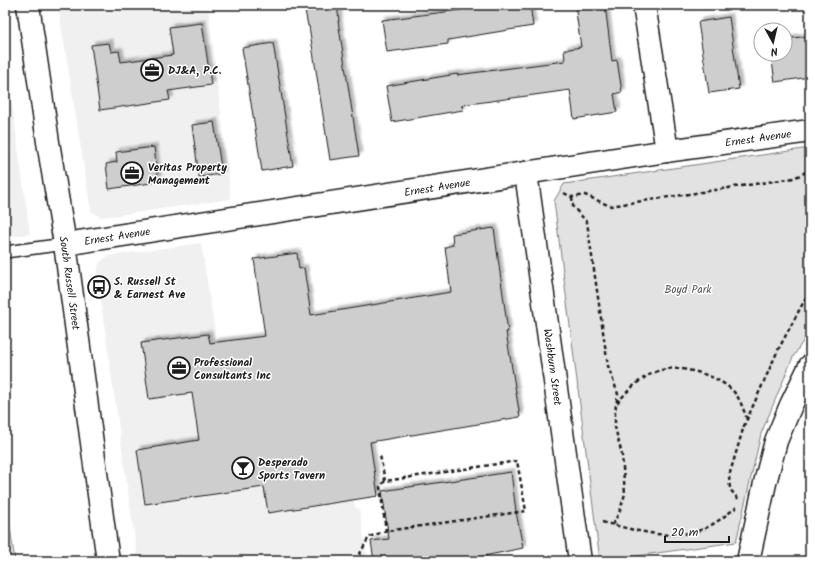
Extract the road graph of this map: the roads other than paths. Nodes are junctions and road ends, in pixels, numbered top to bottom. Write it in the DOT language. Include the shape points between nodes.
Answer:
graph roads {
  1 [pos="28,5"];
  2 [pos="644,5"];
  3 [pos="810,131"];
  4 [pos="667,151"];
  5 [pos="526,173"];
  6 [pos="65,244"];
  7 [pos="5,252"];
  8 [pos="810,366"];
  9 [pos="108,561"];
  10 [pos="580,561"];
  11 [pos="748,561"];
  1 -- 6 [label="street, South Russell Street"];
  2 -- 4 [label="street"];
  3 -- 4 [label="street, Ernest Avenue"];
  4 -- 5 [label="street, Ernest Avenue"];
  5 -- 6 [label="street, Ernest Avenue"];
  5 -- 10 [label="street, Washburn Street"];
  6 -- 7 [label="lane"];
  6 -- 9 [label="street, South Russell Street"];
  8 -- 11 [label="street" via="776,441"];
}
